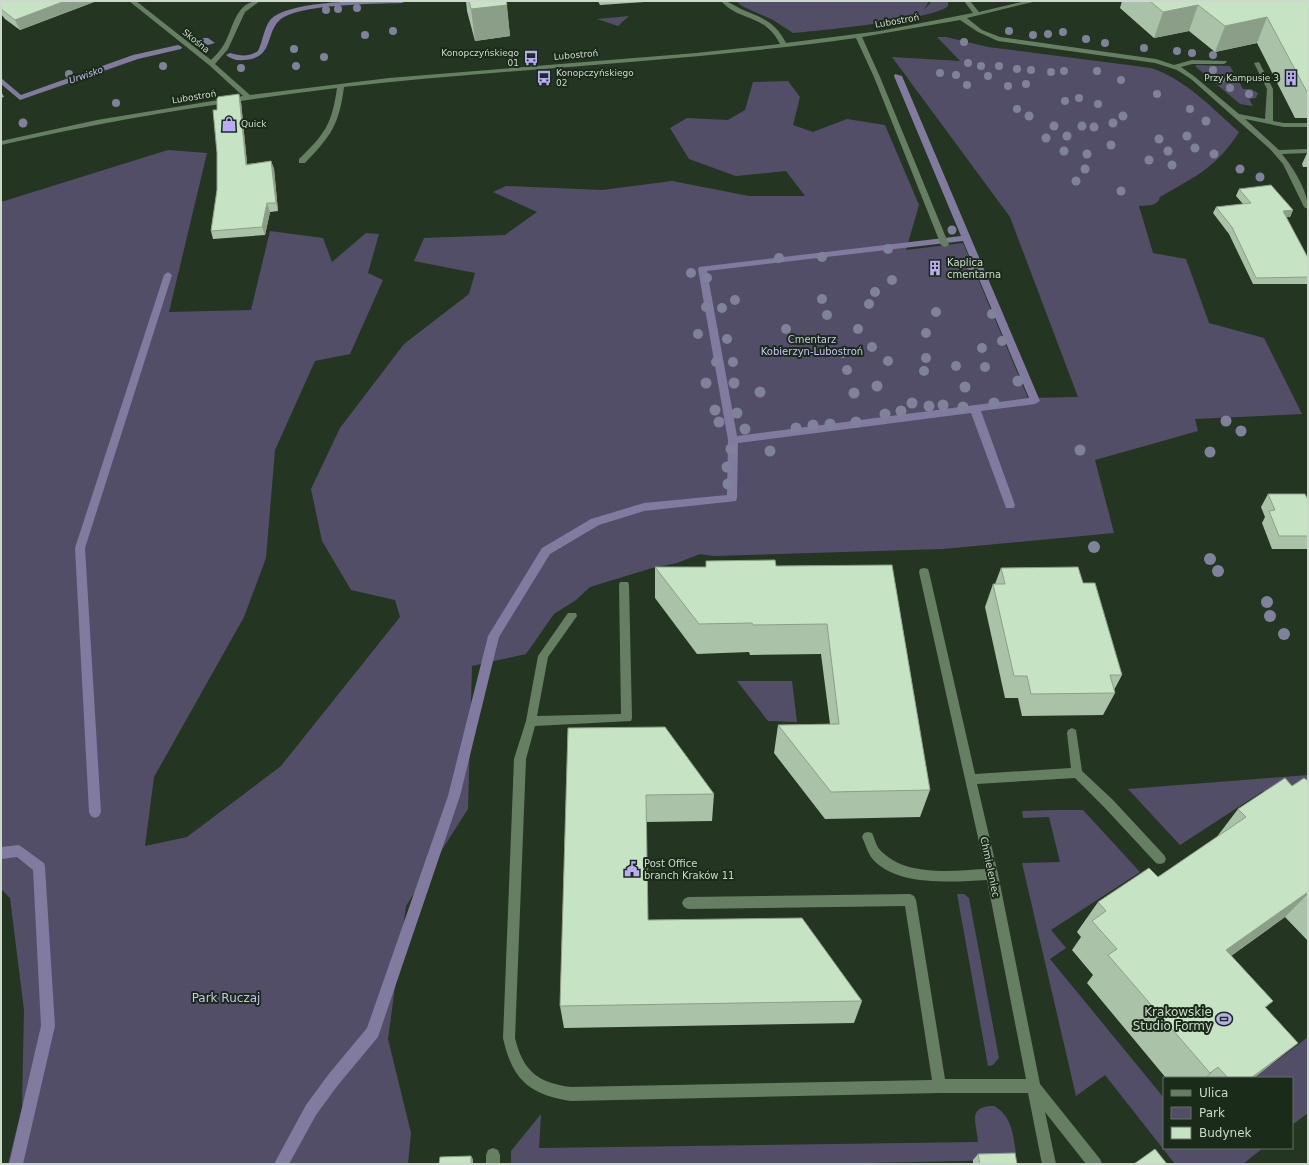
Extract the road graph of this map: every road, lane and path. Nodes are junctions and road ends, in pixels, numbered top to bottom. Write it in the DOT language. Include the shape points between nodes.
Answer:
graph roads {
  1 [pos="132,1"];
  2 [pos="257,1"];
  3 [pos="724,1"];
  4 [pos="967,1"];
  5 [pos="1034,1"];
  6 [pos="977,14"];
  7 [pos="962,18"];
  8 [pos="858,36"];
  9 [pos="784,45"];
  10 [pos="1224,62"];
  11 [pos="1257,63"];
  12 [pos="210,64"];
  13 [pos="468,66"];
  14 [pos="1174,67"];
  15 [pos="468,74"];
  16 [pos="341,86"];
  17 [pos="248,97"];
  18 [pos="1237,115"];
  19 [pos="1268,122"];
  20 [pos="1308,125"];
  21 [pos="1,143"];
  22 [pos="1308,150"];
  23 [pos="1278,152"];
  24 [pos="302,161"];
  25 [pos="1308,207"];
  26 [pos="945,245"];
  27 [pos="924,572"];
  28 [pos="624,585"];
  29 [pos="572,616"];
  30 [pos="531,721"];
  31 [pos="1072,733"];
  32 [pos="1077,774"];
  33 [pos="971,779"];
  34 [pos="868,837"];
  35 [pos="1160,859"];
  36 [pos="992,874"];
  37 [pos="688,902"];
  38 [pos="940,1086"];
  39 [pos="1033,1086"];
  40 [pos="1049,1164"];
  41 [pos="1094,1164"];
  1 -- 12 [label="street, Skośna"];
  2 -- 12 [label="street" via="242,11 225,49"];
  3 -- 9 [label="street" via="770,25"];
  4 -- 6 [label="street"];
  5 -- 6 [label="street, Lubostroń"];
  6 -- 7 [label="street, Lubostroń"];
  7 -- 8 [label="street, Lubostroń"];
  7 -- 14 [label="street" via="980,31 1004,41 1150,60"];
  8 -- 9 [label="street, Lubostroń"];
  8 -- 26 [label="street"];
  9 -- 15 [label="street, Lubostroń"];
  10 -- 14 [label="street" via="1192,62"];
  11 -- 19 [label="street" via="1270,89"];
  12 -- 17 [label="street, Skośna"];
  13 -- 15 [label="street"];
  14 -- 18 [label="street"];
  15 -- 16 [label="street, Lubostroń"];
  16 -- 17 [label="street, Lubostroń"];
  16 -- 24 [label="street" via="338,110 328,135"];
  17 -- 21 [label="street, Lubostroń" via="98,122"];
  18 -- 19 [label="street"];
  18 -- 23 [label="street"];
  19 -- 20 [label="street"];
  22 -- 23 [label="street"];
  23 -- 25 [label="street"];
  27 -- 33 [label="street, Chmieleniec"];
  28 -- 30 [label="street" via="627,718"];
  29 -- 30 [label="street" via="542,656"];
  30 -- 38 [label="street" via="520,760 509,1038 514,1059 527,1078 546,1090 570,1094"];
  31 -- 32 [label="street"];
  32 -- 33 [label="street"];
  32 -- 35 [label="street"];
  33 -- 36 [label="street, Chmieleniec"];
  34 -- 36 [label="street" via="870,845 880,858 907,872"];
  36 -- 39 [label="street, Chmieleniec"];
  37 -- 38 [label="street" via="910,900"];
  38 -- 39 [label="street"];
  39 -- 40 [label="street, Chmieleniec"];
  39 -- 41 [label="street"];
}
